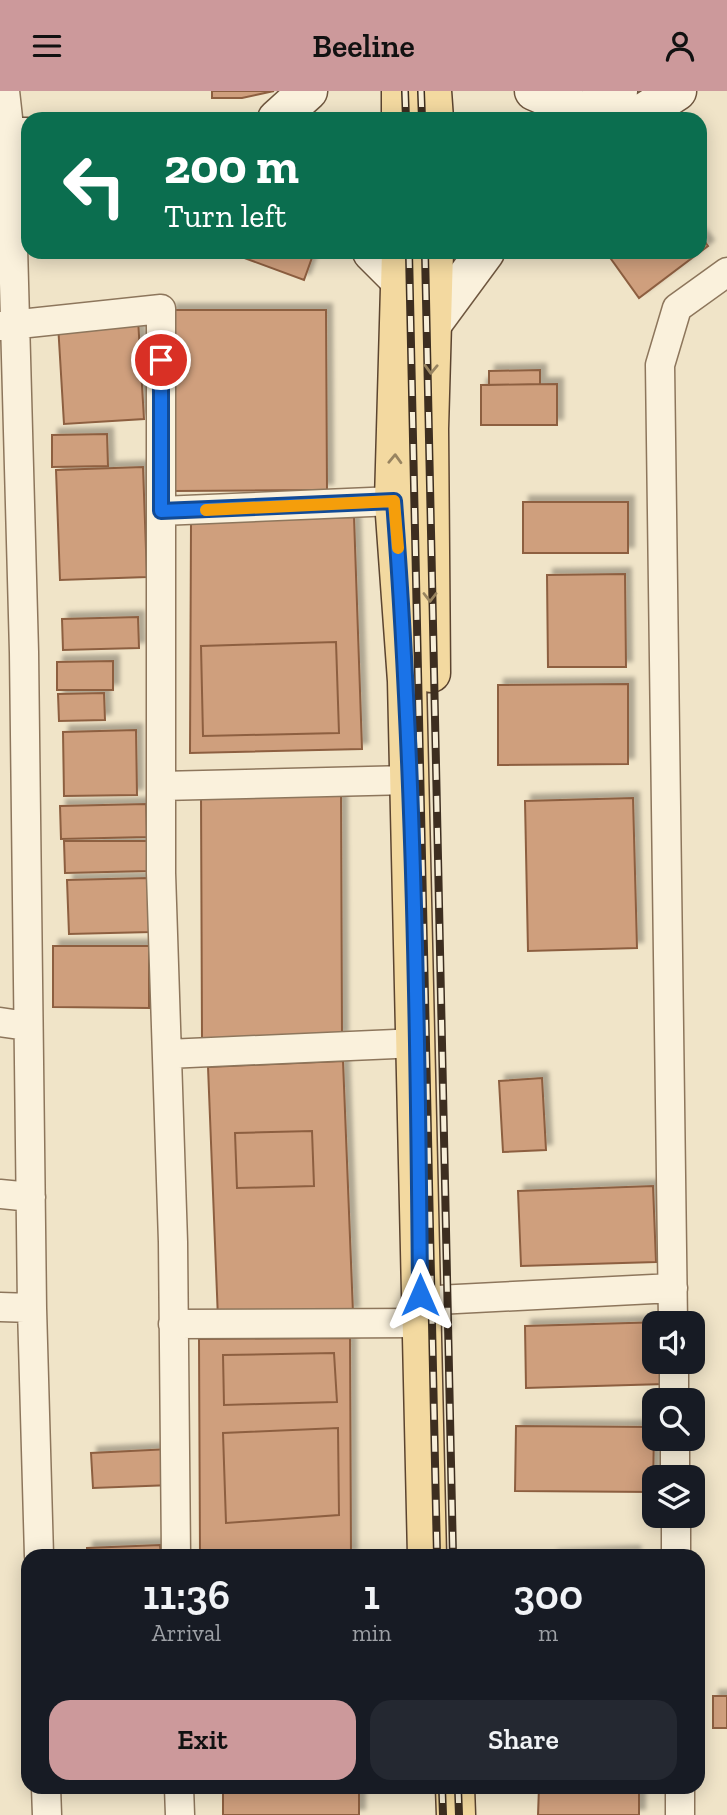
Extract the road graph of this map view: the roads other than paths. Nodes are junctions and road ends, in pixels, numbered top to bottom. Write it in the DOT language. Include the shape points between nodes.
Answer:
graph roads {
  1 [pos="5,91"];
  2 [pos="308,91"];
  3 [pos="401,91"];
  4 [pos="432,91"];
  5 [pos="534,91"];
  6 [pos="618,91"];
  7 [pos="677,91"];
  8 [pos="285,112"];
  9 [pos="401,112"];
  10 [pos="434,112"];
  11 [pos="573,112"];
  12 [pos="586,112"];
  13 [pos="646,112"];
  14 [pos="13,154"];
  15 [pos="434,259"];
  16 [pos="480,259"];
  17 [pos="401,266"];
  18 [pos="727,272"];
  19 [pos="432,324"];
  20 [pos="6,325"];
  21 [pos="9,470"];
  22 [pos="394,501"];
  23 [pos="161,511"];
  24 [pos="410,780"];
  25 [pos="161,786"];
  26 [pos="14,1024"];
  27 [pos="418,1043"];
  28 [pos="167,1054"];
  29 [pos="0,1194"];
  30 [pos="31,1197"];
  31 [pos="673,1288"];
  32 [pos="0,1307"];
  33 [pos="32,1308"];
  34 [pos="429,1311"];
  35 [pos="673,1311"];
  36 [pos="173,1324"];
  37 [pos="676,1528"];
  38 [pos="39,1549"];
  39 [pos="176,1549"];
  40 [pos="427,1549"];
  41 [pos="447,1549"];
  42 [pos="676,1549"];
  43 [pos="46,1794"];
  44 [pos="179,1794"];
  45 [pos="430,1794"];
  46 [pos="455,1794"];
  47 [pos="680,1794"];
  48 [pos="47,1815"];
  49 [pos="180,1815"];
  50 [pos="430,1815"];
  51 [pos="456,1815"];
  52 [pos="680,1815"];
  1 -- 14 [label="street"];
  2 -- 8 [label="main road"];
  3 -- 9 [label="main road"];
  4 -- 10 [label="main road"];
  5 -- 11 [label="main road"];
  6 -- 12 [label="main road"];
  7 -- 13 [label="main road"];
  14 -- 20 [label="street"];
  15 -- 19 [label="main road"];
  16 -- 19 [label="main road"];
  22 -- 17 [label="main road, one-way"];
  18 -- 31 [label="street" via="677,308 660,365"];
  19 -- 34 [label="main road, one-way" via="429,429 436,917"];
  20 -- 21 [label="street"];
  20 -- 23 [label="street" via="161,309"];
  21 -- 26 [label="street" via="24,652"];
  22 -- 23 [label="street"];
  22 -- 24 [label="main road"];
  23 -- 25 [label="street"];
  24 -- 25 [label="street"];
  24 -- 27 [label="main road"];
  25 -- 28 [label="street"];
  26 -- 30 [label="street"];
  27 -- 28 [label="street"];
  27 -- 34 [label="main road"];
  28 -- 36 [label="street"];
  29 -- 30 [label="street"];
  30 -- 33 [label="street"];
  31 -- 34 [label="street"];
  31 -- 35 [label="street"];
  32 -- 33 [label="street"];
  33 -- 38 [label="street"];
  34 -- 36 [label="street"];
  34 -- 40 [label="main road"];
  34 -- 41 [label="main road"];
  36 -- 39 [label="street"];
  37 -- 42 [label="street"];
  43 -- 48 [label="street"];
  44 -- 49 [label="street"];
  45 -- 50 [label="main road"];
  46 -- 51 [label="main road"];
  47 -- 52 [label="street"];
}
